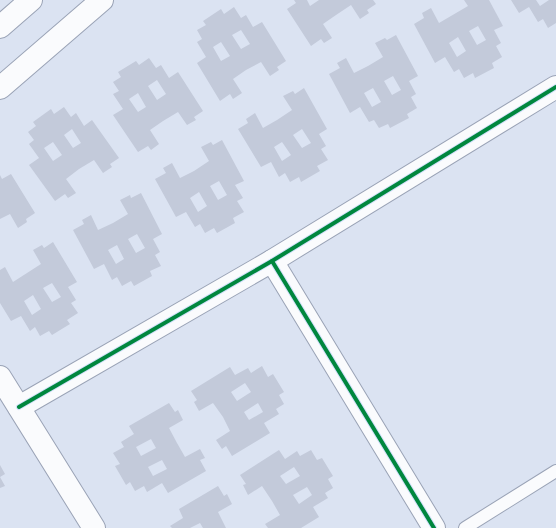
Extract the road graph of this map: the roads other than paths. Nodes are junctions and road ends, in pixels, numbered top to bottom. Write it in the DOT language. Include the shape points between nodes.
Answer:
graph roads {
  1 [pos="31,0"];
  2 [pos="102,0"];
  3 [pos="0,27"];
  4 [pos="556,87"];
  5 [pos="0,88"];
  6 [pos="272,261"];
  7 [pos="0,376"];
  8 [pos="19,407"];
  9 [pos="556,470"];
  10 [pos="94,528"];
  11 [pos="434,528"];
  12 [pos="465,528"];
  1 -- 3 [label="street"];
  2 -- 5 [label="street"];
  4 -- 6 [label="street"];
  6 -- 8 [label="street"];
  6 -- 11 [label="street"];
  7 -- 8 [label="street"];
  8 -- 10 [label="street"];
  9 -- 12 [label="lane"];
}
